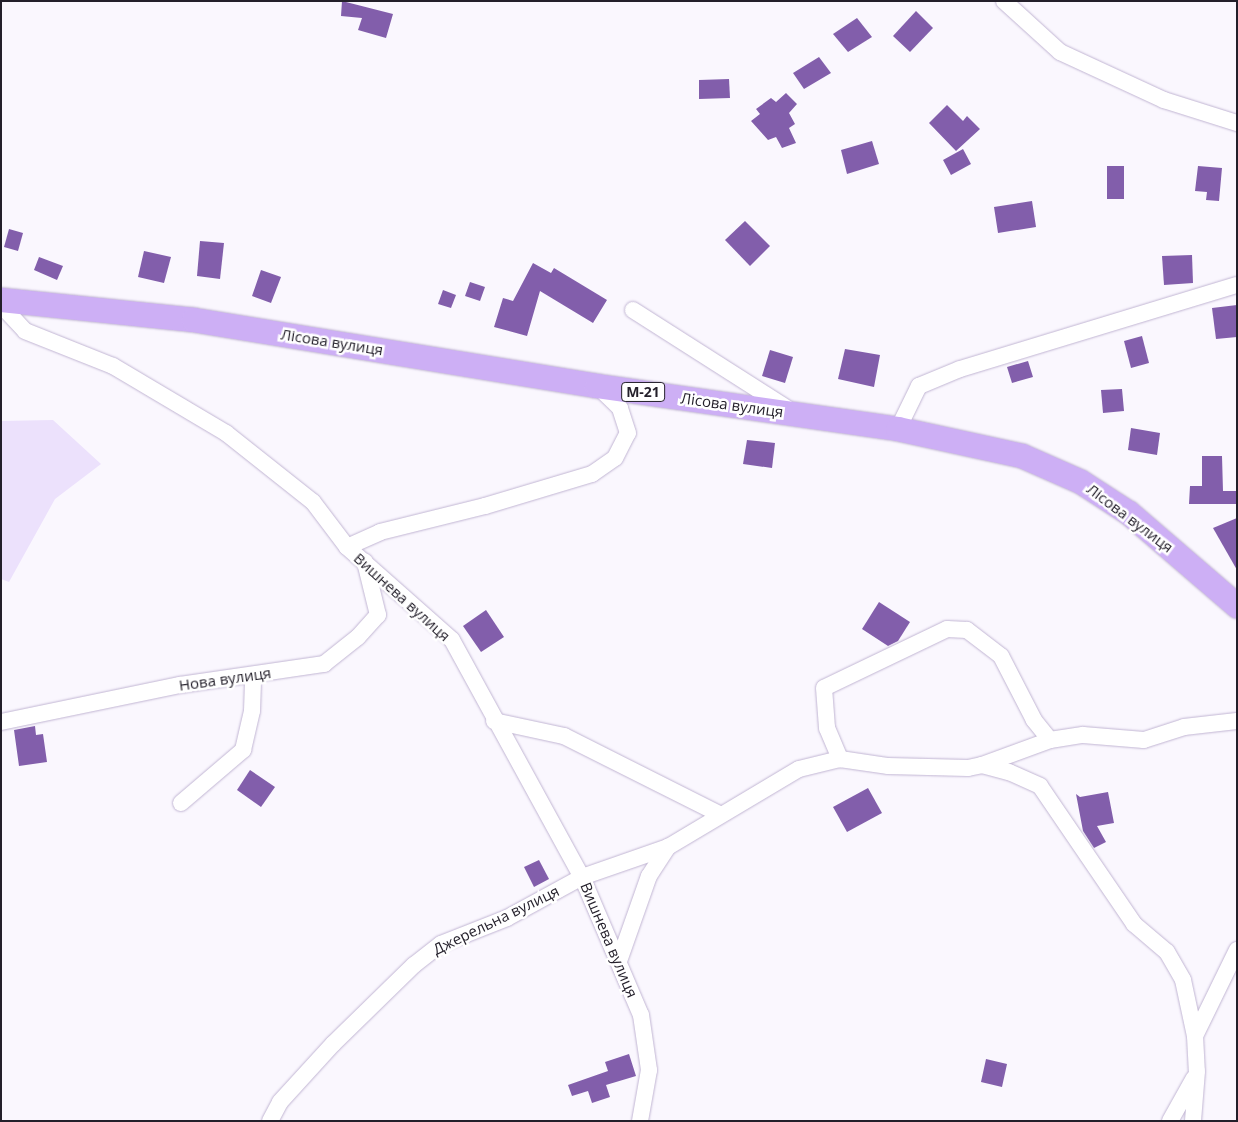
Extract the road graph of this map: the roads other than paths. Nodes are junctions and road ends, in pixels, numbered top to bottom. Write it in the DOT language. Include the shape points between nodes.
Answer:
graph roads {
  1 [pos="1004,1"];
  2 [pos="1237,123"];
  3 [pos="1237,285"];
  4 [pos="1,300"];
  5 [pos="1,305"];
  6 [pos="633,310"];
  7 [pos="597,386"];
  8 [pos="797,415"];
  9 [pos="898,429"];
  10 [pos="347,547"];
  11 [pos="365,562"];
  12 [pos="1237,606"];
  13 [pos="254,675"];
  14 [pos="494,721"];
  15 [pos="1237,721"];
  16 [pos="1,722"];
  17 [pos="1050,740"];
  18 [pos="840,759"];
  19 [pos="982,764"];
  20 [pos="182,803"];
  21 [pos="719,814"];
  22 [pos="668,847"];
  23 [pos="582,877"];
  24 [pos="1237,950"];
  25 [pos="619,960"];
  26 [pos="1195,1036"];
  27 [pos="1197,1071"];
  28 [pos="270,1121"];
  29 [pos="640,1121"];
  30 [pos="1170,1121"];
  31 [pos="1194,1121"];
  1 -- 2 [label="street" via="1060,52 1164,100"];
  3 -- 9 [label="street" via="960,369 919,386"];
  4 -- 7 [label="highway, Лісова вулиця / М-21" via="194,320"];
  5 -- 10 [label="street, Вишнева вулиця" via="25,331 112,366 226,433 313,502"];
  6 -- 8 [label="street"];
  7 -- 8 [label="highway, Лісова вулиця / М-21"];
  7 -- 10 [label="street" via="620,408 628,433 615,458 592,474 485,506 380,532"];
  8 -- 9 [label="highway, Лісова вулиця / М-21"];
  9 -- 12 [label="highway, Лісова вулиця / М-21" via="1022,456 1081,482 1129,513"];
  10 -- 11 [label="street, Вишнева вулиця"];
  11 -- 13 [label="street, Нова вулиця" via="378,615 358,637 324,664"];
  11 -- 14 [label="street, Вишнева вулиця" via="452,640"];
  13 -- 16 [label="street, Нова вулиця" via="180,685"];
  13 -- 20 [label="street" via="252,711 243,750"];
  14 -- 21 [label="street" via="564,736"];
  14 -- 23 [label="street, Вишнева вулиця"];
  15 -- 17 [label="street, Джерельна вулиця" via="1184,728 1144,740 1084,735"];
  17 -- 18 [label="street" via="1034,720 1001,656 967,630 948,629 824,688 827,728"];
  17 -- 19 [label="street, Джерельна вулиця"];
  18 -- 19 [label="street, Джерельна вулиця" via="888,766 968,768"];
  18 -- 21 [label="street, Джерельна вулиця" via="798,769"];
  19 -- 26 [label="street, Джерельна вулиця" via="1040,786 1134,924 1167,952 1183,980"];
  21 -- 22 [label="street, Джерельна вулиця"];
  22 -- 23 [label="street, Джерельна вулиця"];
  22 -- 25 [label="street, Джерельна вулиця" via="649,876"];
  23 -- 25 [label="street, Вишнева вулиця"];
  23 -- 28 [label="street, Джерельна вулиця" via="507,918 441,944 414,965 333,1044 280,1102"];
  24 -- 26 [label="street"];
  25 -- 29 [label="street, Вишнева вулиця" via="642,1015 649,1070"];
  26 -- 27 [label="street, Джерельна вулиця"];
  27 -- 30 [label="street"];
  27 -- 31 [label="street, Джерельна вулиця"];
}
